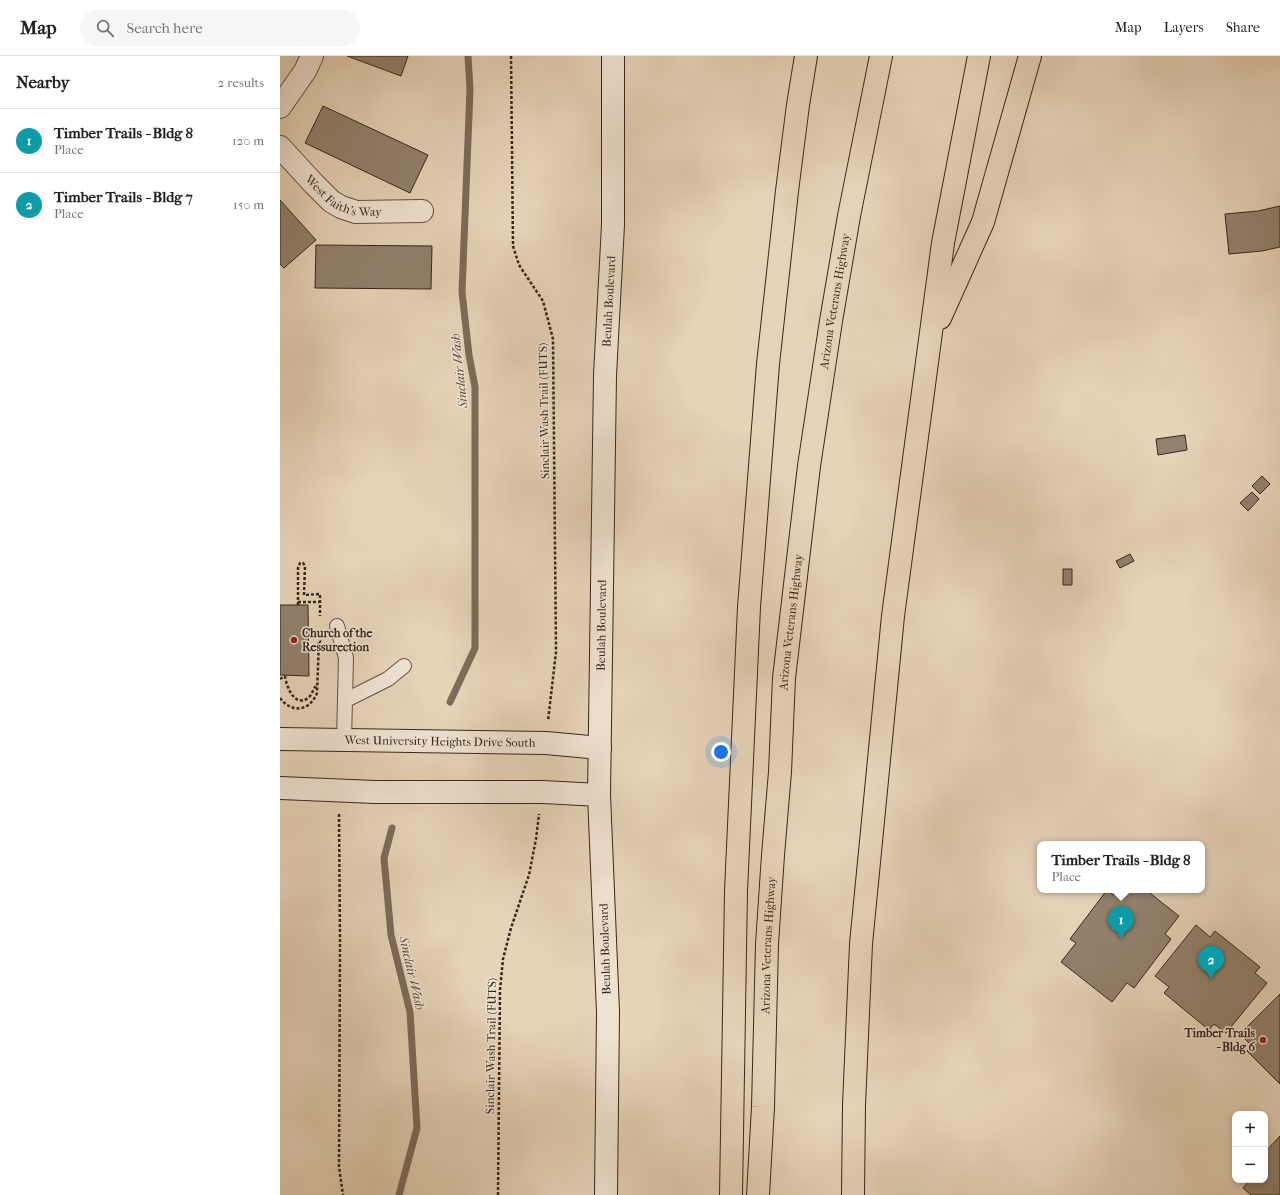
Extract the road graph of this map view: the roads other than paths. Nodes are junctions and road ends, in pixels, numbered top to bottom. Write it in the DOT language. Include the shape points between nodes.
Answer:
graph roads {
  1 [pos="312,56"];
  2 [pos="613,56"];
  3 [pos="806,56"];
  4 [pos="881,56"];
  5 [pos="979,56"];
  6 [pos="1030,56"];
  7 [pos="280,107"];
  8 [pos="280,147"];
  9 [pos="422,211"];
  10 [pos="931,337"];
  11 [pos="337,626"];
  12 [pos="404,666"];
  13 [pos="346,700"];
  14 [pos="280,739"];
  15 [pos="344,740"];
  16 [pos="600,748"];
  17 [pos="280,788"];
  18 [pos="599,795"];
  19 [pos="606,1195"];
  20 [pos="731,1195"];
  21 [pos="758,1195"];
  22 [pos="853,1195"];
  1 -- 7 [label="main road" via="305,72"];
  2 -- 16 [label="main road, Beulah Boulevard" via="613,225 605,375"];
  3 -- 20 [label="highway" via="787,191 768,364 748,607 736,891"];
  4 -- 21 [label="highway, Arizona Veterans Highway" via="831,321 809,466 784,678 780,772 767,944"];
  5 -- 10 [label="highway" via="943,243"];
  6 -- 10 [label="highway" via="983,222"];
  8 -- 9 [label="main road, West Faith's Way" via="314,184 340,207 356,212"];
  10 -- 22 [label="highway" via="893,616 862,936 854,1105"];
  11 -- 13 [label="lane" via="346,658"];
  12 -- 13 [label="lane" via="388,679"];
  13 -- 15 [label="lane"];
  14 -- 15 [label="main road, West University Heights Drive South"];
  15 -- 16 [label="main road, West University Heights Drive South" via="546,743"];
  16 -- 18 [label="main road, Beulah Boulevard"];
  17 -- 18 [label="main road"];
  18 -- 19 [label="main road, Beulah Boulevard" via="608,1012"];
}
